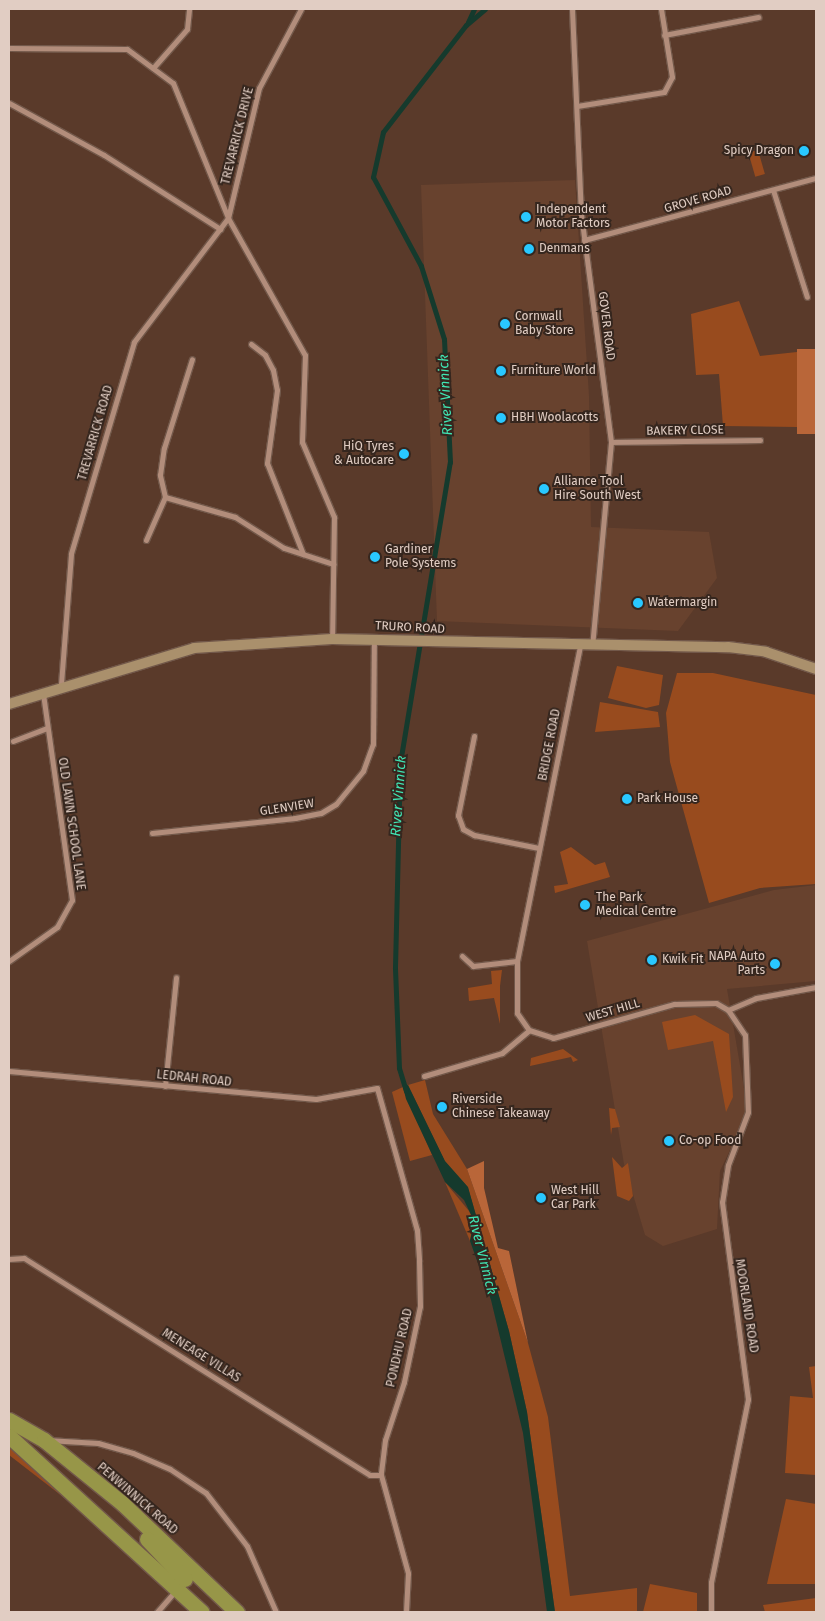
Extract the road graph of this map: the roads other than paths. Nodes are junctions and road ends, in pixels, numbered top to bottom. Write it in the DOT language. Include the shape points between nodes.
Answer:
graph roads {
  1 [pos="189,9"];
  2 [pos="301,9"];
  3 [pos="572,9"];
  4 [pos="661,9"];
  5 [pos="758,17"];
  6 [pos="664,35"];
  7 [pos="9,48"];
  8 [pos="153,68"];
  9 [pos="9,103"];
  10 [pos="577,106"];
  11 [pos="816,178"];
  12 [pos="773,190"];
  13 [pos="228,218"];
  14 [pos="220,228"];
  15 [pos="584,240"];
  16 [pos="807,296"];
  17 [pos="252,344"];
  18 [pos="192,359"];
  19 [pos="760,440"];
  20 [pos="611,442"];
  21 [pos="165,497"];
  22 [pos="146,540"];
  23 [pos="303,554"];
  24 [pos="333,564"];
  25 [pos="332,639"];
  26 [pos="374,639"];
  27 [pos="580,646"];
  28 [pos="592,646"];
  29 [pos="816,669"];
  30 [pos="62,685"];
  31 [pos="42,691"];
  32 [pos="9,704"];
  33 [pos="47,728"];
  34 [pos="474,736"];
  35 [pos="13,740"];
  36 [pos="152,833"];
  37 [pos="539,848"];
  38 [pos="462,956"];
  39 [pos="9,961"];
  40 [pos="517,961"];
  41 [pos="176,978"];
  42 [pos="816,987"];
  43 [pos="728,1010"];
  44 [pos="529,1030"];
  45 [pos="9,1071"];
  46 [pos="424,1076"];
  47 [pos="165,1086"];
  48 [pos="377,1088"];
  49 [pos="9,1259"];
  50 [pos="9,1420"];
  51 [pos="9,1436"];
  52 [pos="44,1440"];
  53 [pos="381,1475"];
  54 [pos="185,1579"];
  55 [pos="157,1612"];
  56 [pos="202,1612"];
  57 [pos="237,1612"];
  58 [pos="276,1612"];
  59 [pos="406,1612"];
  60 [pos="711,1612"];
  1 -- 8 [label="street" via="188,29"];
  2 -- 13 [label="street, TREVARRICK DRIVE" via="259,88"];
  3 -- 10 [label="street, GOVER ROAD"];
  4 -- 6 [label="street"];
  5 -- 6 [label="street"];
  6 -- 10 [label="street" via="672,77 664,92"];
  7 -- 8 [label="street" via="127,48"];
  8 -- 13 [label="street" via="173,83"];
  9 -- 14 [label="street" via="104,155"];
  10 -- 15 [label="street, GOVER ROAD"];
  11 -- 12 [label="street, GROVE ROAD"];
  12 -- 15 [label="street, GROVE ROAD"];
  12 -- 16 [label="street"];
  13 -- 14 [label="street, TREVARRICK ROAD"];
  13 -- 24 [label="street" via="305,355 302,442 334,517"];
  14 -- 30 [label="street, TREVARRICK ROAD" via="134,342 72,554"];
  15 -- 20 [label="street, GOVER ROAD"];
  17 -- 23 [label="street" via="273,370 277,390 267,463"];
  18 -- 21 [label="street" via="164,448 160,475"];
  19 -- 20 [label="street, BAKERY CLOSE"];
  20 -- 28 [label="street, GOVER ROAD"];
  21 -- 22 [label="street"];
  21 -- 23 [label="street" via="235,517 284,548"];
  23 -- 24 [label="street"];
  24 -- 25 [label="street"];
  25 -- 26 [label="main road, TRURO ROAD"];
  25 -- 30 [label="main road, TRURO ROAD" via="194,648"];
  26 -- 27 [label="main road, TRURO ROAD"];
  26 -- 36 [label="street, GLENVIEW" via="373,744 363,771 336,804 321,813 295,818"];
  27 -- 28 [label="main road, TRURO ROAD"];
  27 -- 37 [label="street, BRIDGE ROAD"];
  28 -- 29 [label="main road, TRURO ROAD" via="728,648 766,652"];
  30 -- 31 [label="main road, TRURO ROAD"];
  31 -- 32 [label="main road, TRURO ROAD"];
  31 -- 33 [label="street, OLD LAWN SCHOOL LANE"];
  33 -- 35 [label="street"];
  33 -- 39 [label="street, OLD LAWN SCHOOL LANE" via="72,900 56,927"];
  34 -- 37 [label="street" via="458,815 463,829 474,835"];
  37 -- 40 [label="street, BRIDGE ROAD"];
  38 -- 40 [label="street" via="472,966"];
  40 -- 44 [label="street, BRIDGE ROAD" via="517,1013"];
  41 -- 47 [label="street"];
  42 -- 43 [label="street" via="756,998"];
  43 -- 44 [label="street, WEST HILL" via="716,1003 674,1004 553,1038"];
  43 -- 60 [label="street, MOORLAND ROAD" via="740,1022 747,1047 748,1112 728,1165 722,1202 748,1399 711,1582"];
  44 -- 46 [label="street" via="502,1053"];
  45 -- 47 [label="street, LEDRAH ROAD"];
  47 -- 48 [label="street, LEDRAH ROAD" via="316,1099"];
  48 -- 53 [label="street, PONDHU ROAD" via="417,1230 420,1306 404,1382 385,1440"];
  49 -- 53 [label="street, MENEAGE VILLAS" via="24,1258 370,1475"];
  50 -- 52 [label="highway, PENWINNICK ROAD"];
  51 -- 54 [label="highway, PENWINNICK ROAD"];
  52 -- 54 [label="highway, PENWINNICK ROAD" via="123,1504"];
  52 -- 58 [label="street" via="98,1443 134,1453 170,1469 206,1493 247,1546"];
  53 -- 59 [label="street, PONDHU ROAD" via="408,1573"];
  54 -- 55 [label="street"];
  54 -- 56 [label="highway, PENWINNICK ROAD"];
  54 -- 57 [label="highway, PENWINNICK ROAD"];
}
